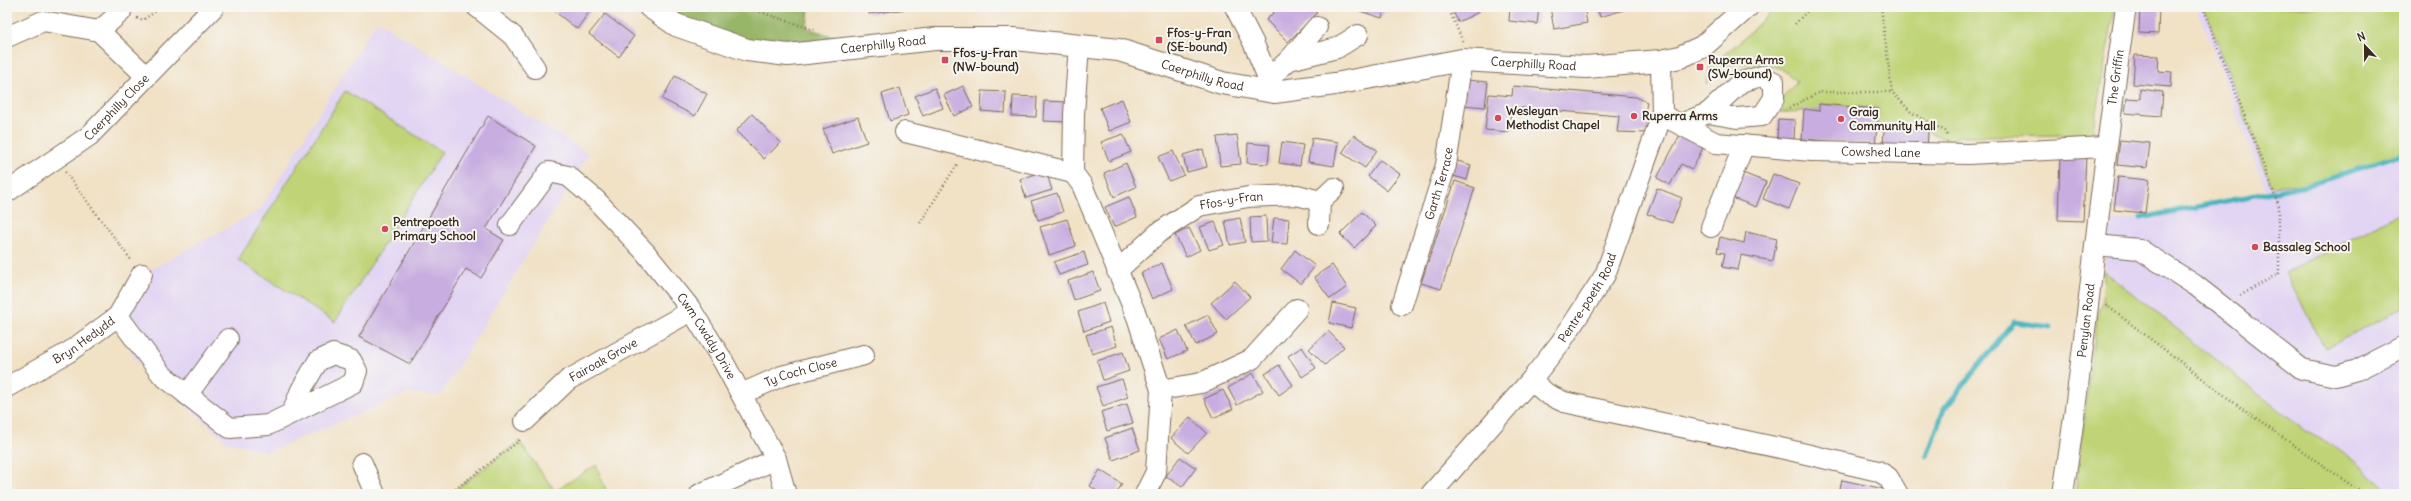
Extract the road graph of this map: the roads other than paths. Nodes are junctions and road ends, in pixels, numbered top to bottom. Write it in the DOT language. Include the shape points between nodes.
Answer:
graph roads {
  1 [pos="214,7"];
  2 [pos="477,7"];
  3 [pos="650,7"];
  4 [pos="1234,7"];
  5 [pos="1747,7"];
  6 [pos="2126,7"];
  7 [pos="118,10"];
  8 [pos="1317,27"];
  9 [pos="99,31"];
  10 [pos="1358,35"];
  11 [pos="7,37"];
  12 [pos="1079,45"];
  13 [pos="1463,50"];
  14 [pos="1289,60"];
  15 [pos="1661,61"];
  16 [pos="536,68"];
  17 [pos="146,76"];
  18 [pos="1271,85"];
  19 [pos="1708,113"];
  20 [pos="1662,115"];
  21 [pos="1681,124"];
  22 [pos="905,132"];
  23 [pos="1744,145"];
  24 [pos="2105,147"];
  25 [pos="1073,173"];
  26 [pos="7,192"];
  27 [pos="1319,224"];
  28 [pos="510,225"];
  29 [pos="1711,227"];
  30 [pos="2095,245"];
  31 [pos="1117,271"];
  32 [pos="142,274"];
  33 [pos="1402,305"];
  34 [pos="1297,309"];
  35 [pos="691,311"];
  36 [pos="118,316"];
  37 [pos="228,339"];
  38 [pos="2404,346"];
  39 [pos="864,355"];
  40 [pos="1531,380"];
  41 [pos="7,387"];
  42 [pos="1161,390"];
  43 [pos="741,394"];
  44 [pos="188,395"];
  45 [pos="292,413"];
  46 [pos="525,421"];
  47 [pos="776,459"];
  48 [pos="362,463"];
  49 [pos="375,494"];
  50 [pos="700,494"];
  51 [pos="786,494"];
  52 [pos="1145,494"];
  53 [pos="1431,494"];
  54 [pos="1898,494"];
  55 [pos="2063,494"];
  1 -- 17 [label="street, Caerphilly Close"];
  2 -- 16 [label="street" via="513,36"];
  3 -- 12 [label="main road, Caerphilly Road" via="676,25 747,50 788,55 935,39 1014,39"];
  4 -- 18 [label="street" via="1253,42"];
  5 -- 15 [label="main road, Caerphilly Road" via="1702,46 1680,57"];
  6 -- 24 [label="street, The Griffin"];
  7 -- 9 [label="street"];
  8 -- 14 [label="street"];
  9 -- 11 [label="street" via="43,20"];
  9 -- 17 [label="street"];
  10 -- 14 [label="street" via="1337,48"];
  12 -- 18 [label="main road, Caerphilly Road" via="1119,50 1222,83"];
  12 -- 25 [label="street"];
  13 -- 15 [label="main road, Caerphilly Road" via="1586,67"];
  13 -- 18 [label="main road, Caerphilly Road" via="1335,84"];
  13 -- 33 [label="street, Garth Terrace" via="1446,165"];
  14 -- 18 [label="street"];
  15 -- 20 [label="street, Pentre-poeth Road"];
  17 -- 26 [label="street, Caerphilly Close" via="89,136"];
  19 -- 19 [label="street" via="1741,82 1762,76 1774,82 1774,98 1762,116 1737,118"];
  19 -- 21 [label="street"];
  20 -- 21 [label="street, Cowshed Lane"];
  20 -- 40 [label="street, Pentre-poeth Road" via="1605,275 1561,342"];
  21 -- 23 [label="street, Cowshed Lane" via="1716,143"];
  22 -- 25 [label="street"];
  23 -- 24 [label="street, Cowshed Lane" via="1812,151 1959,154"];
  23 -- 29 [label="street"];
  24 -- 30 [label="street, Penylan Road"];
  25 -- 31 [label="street" via="1082,185"];
  27 -- 31 [label="street, Ffos-y-Fran" via="1327,195 1248,197 1199,206 1158,234"];
  28 -- 35 [label="street, Cwm Cwddy Drive" via="548,172 568,176 595,198 645,252"];
  30 -- 38 [label="street" via="2139,249 2195,285 2302,369 2336,376 2357,370"];
  30 -- 55 [label="street, Penylan Road"];
  31 -- 42 [label="street" via="1137,317"];
  32 -- 36 [label="street, Bryn Hedydd"];
  34 -- 42 [label="street" via="1252,359 1201,383"];
  35 -- 43 [label="street, Cwm Cwddy Drive"];
  35 -- 46 [label="street, Fairoak Grove" via="568,380"];
  36 -- 41 [label="street, Bryn Hedydd" via="69,352"];
  36 -- 44 [label="street" via="162,375"];
  37 -- 44 [label="street"];
  39 -- 43 [label="street, Ty Coch Close" via="782,376"];
  40 -- 53 [label="street, Pentre-poeth Road"];
  40 -- 54 [label="street" via="1547,394 1564,402 1878,471 1888,477"];
  42 -- 52 [label="street" via="1156,472"];
  43 -- 47 [label="street, Cwm Cwddy Drive"];
  44 -- 45 [label="street" via="230,428 268,425"];
  47 -- 50 [label="street"];
  47 -- 51 [label="street, Cwm Cwddy Drive"];
  48 -- 49 [label="street"];
}
